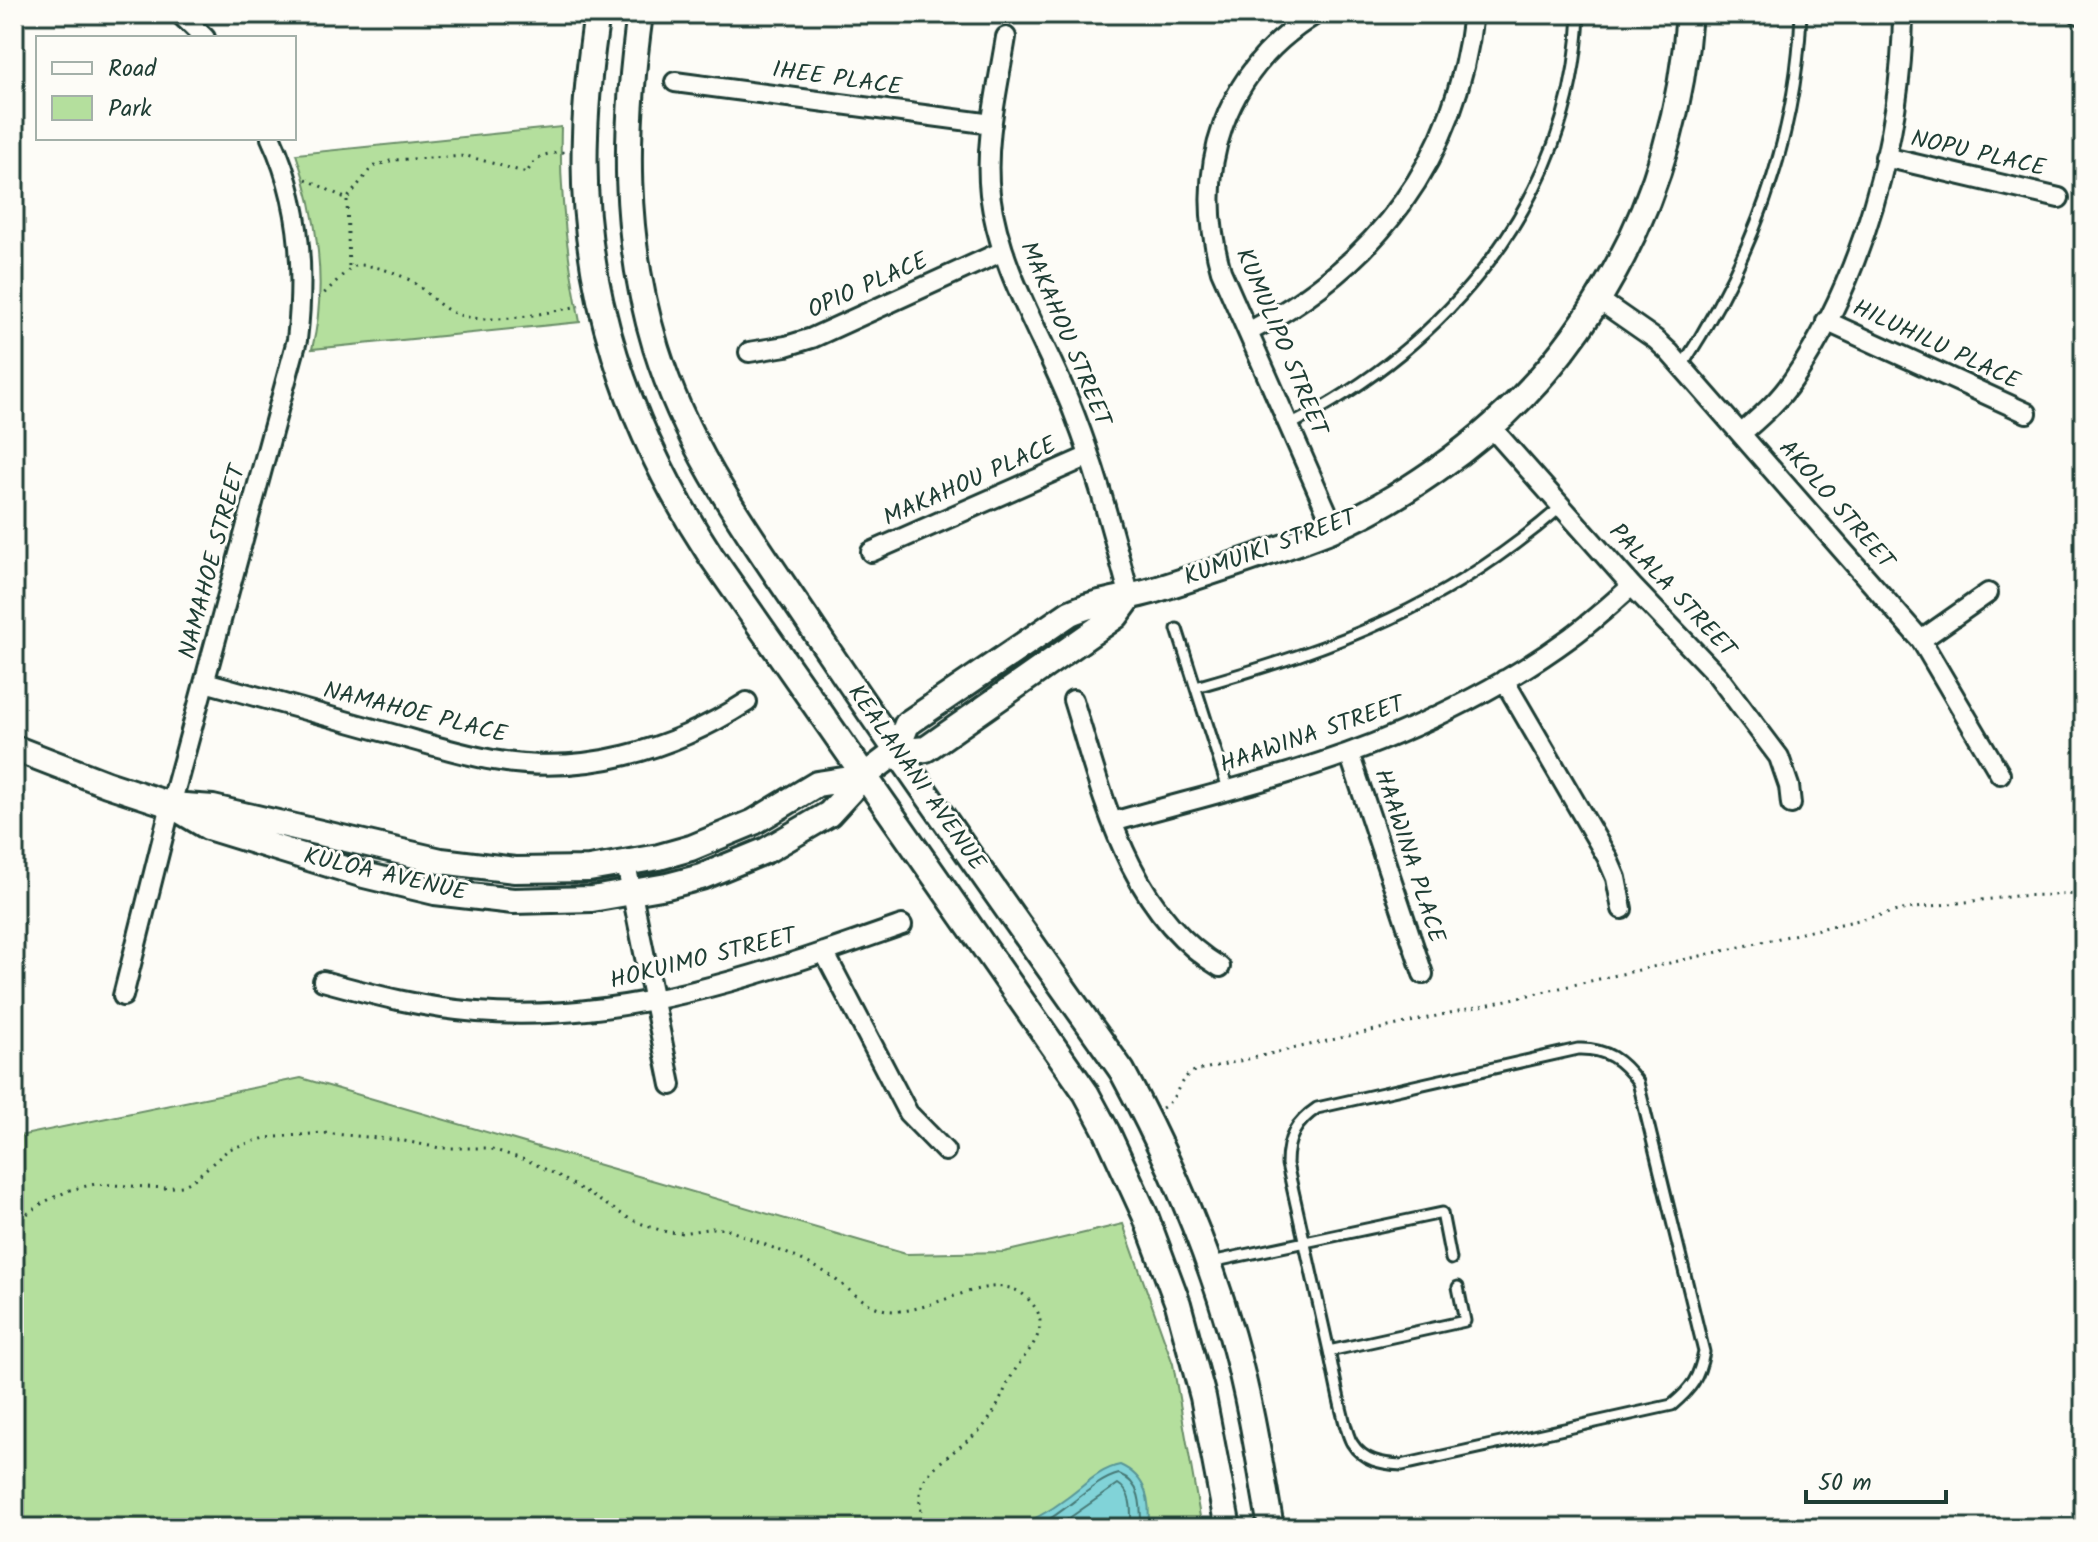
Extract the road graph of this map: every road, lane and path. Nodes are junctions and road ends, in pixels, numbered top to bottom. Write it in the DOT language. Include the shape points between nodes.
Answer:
graph roads {
  1 [pos="180,14"];
  2 [pos="597,14"];
  3 [pos="640,14"];
  4 [pos="1316,14"];
  5 [pos="1473,14"];
  6 [pos="1579,14"];
  7 [pos="1689,14"];
  8 [pos="1801,14"];
  9 [pos="1903,14"];
  10 [pos="203,36"];
  11 [pos="1006,37"];
  12 [pos="675,82"];
  13 [pos="992,124"];
  14 [pos="272,140"];
  15 [pos="585,149"];
  16 [pos="1885,157"];
  17 [pos="286,179"];
  18 [pos="2059,198"];
  19 [pos="347,199"];
  20 [pos="1003,251"];
  21 [pos="349,269"];
  22 [pos="1599,300"];
  23 [pos="600,301"];
  24 [pos="301,307"];
  25 [pos="1826,321"];
  26 [pos="1248,332"];
  27 [pos="749,352"];
  28 [pos="1682,366"];
  29 [pos="2027,413"];
  30 [pos="1290,425"];
  31 [pos="1491,427"];
  32 [pos="1742,433"];
  33 [pos="1089,456"];
  34 [pos="1562,506"];
  35 [pos="1334,528"];
  36 [pos="871,552"];
  37 [pos="1632,586"];
  38 [pos="1988,593"];
  39 [pos="1130,597"];
  40 [pos="1177,629"];
  41 [pos="1921,640"];
  42 [pos="1504,680"];
  43 [pos="205,682"];
  44 [pos="1196,687"];
  45 [pos="1073,700"];
  46 [pos="747,702"];
  47 [pos="14,748"];
  48 [pos="896,752"];
  49 [pos="1349,753"];
  50 [pos="2000,774"];
  51 [pos="863,777"];
  52 [pos="1228,789"];
  53 [pos="1791,804"];
  54 [pos="171,805"];
  55 [pos="1113,822"];
  56 [pos="626,864"];
  57 [pos="632,894"];
  58 [pos="2084,894"];
  59 [pos="1622,909"];
  60 [pos="902,925"];
  61 [pos="824,952"];
  62 [pos="1220,967"];
  63 [pos="1423,974"];
  64 [pos="323,981"];
  65 [pos="123,996"];
  66 [pos="652,1000"];
  67 [pos="671,1085"];
  68 [pos="1146,1116"];
  69 [pos="945,1151"];
  70 [pos="14,1223"];
  71 [pos="1302,1243"];
  72 [pos="1451,1259"];
  73 [pos="1208,1263"];
  74 [pos="1458,1287"];
  75 [pos="1329,1351"];
  76 [pos="925,1528"];
  77 [pos="1228,1528"];
  78 [pos="1271,1528"];
  1 -- 10 [label="street"];
  2 -- 15 [label="street, KEALANANI AVENUE"];
  3 -- 48 [label="street, KEALANANI AVENUE" via="629,96 628,182 637,268 665,374 685,425 724,497"];
  4 -- 26 [label="street, KUMULIPO STREET" via="1285,36 1252,71 1228,111 1214,155 1209,202 1215,248"];
  5 -- 26 [label="street" via="1462,77 1442,135 1395,215 1329,282"];
  6 -- 30 [label="lane" via="1556,133 1527,202 1488,265 1413,346 1354,390"];
  7 -- 22 [label="street, KUMUIKI STREET" via="1681,88 1662,165 1632,241"];
  8 -- 28 [label="lane" via="1791,103 1765,203 1726,293"];
  9 -- 16 [label="street"];
  11 -- 13 [label="street, MAKAHOU STREET"];
  12 -- 13 [label="street, IHEE PLACE"];
  13 -- 20 [label="street, MAKAHOU STREET" via="990,191"];
  14 -- 17 [label="street, NAMAHOE STREET"];
  15 -- 19 [label="path" via="546,154 532,161 527,173 467,156 393,160 372,167"];
  15 -- 23 [label="street, KEALANANI AVENUE" via="588,230"];
  16 -- 18 [label="street, NOPU PLACE"];
  16 -- 25 [label="street" via="1863,233"];
  17 -- 19 [label="path" via="297,173"];
  17 -- 24 [label="street, NAMAHOE STREET" via="299,242"];
  19 -- 21 [label="path"];
  20 -- 27 [label="street, OPIO PLACE" via="812,338"];
  20 -- 33 [label="street, MAKAHOU STREET"];
  21 -- 23 [label="path" via="359,265 412,281 452,312 478,319"];
  21 -- 24 [label="path" via="330,291"];
  22 -- 28 [label="street, AKOLO STREET" via="1655,339"];
  22 -- 31 [label="street, KUMUIKI STREET" via="1541,377"];
  23 -- 51 [label="street, KEALANANI AVENUE" via="615,360 665,481"];
  24 -- 43 [label="street, NAMAHOE STREET" via="290,371"];
  25 -- 29 [label="street, HILUHILU PLACE"];
  25 -- 32 [label="street" via="1792,382"];
  26 -- 30 [label="street, KUMULIPO STREET"];
  28 -- 32 [label="street, AKOLO STREET"];
  30 -- 35 [label="street, KUMULIPO STREET"];
  31 -- 34 [label="street, PALALA STREET"];
  31 -- 35 [label="street, KUMUIKI STREET" via="1417,483"];
  32 -- 41 [label="street, AKOLO STREET"];
  33 -- 36 [label="street, MAKAHOU PLACE"];
  33 -- 39 [label="street, MAKAHOU STREET"];
  34 -- 37 [label="street, PALALA STREET"];
  34 -- 44 [label="lane" via="1490,563 1398,617 1288,661"];
  35 -- 39 [label="street, KUMUIKI STREET"];
  37 -- 42 [label="street, HAAWINA STREET" via="1574,635"];
  37 -- 53 [label="street, PALALA STREET" via="1718,676 1773,747"];
  38 -- 41 [label="street"];
  39 -- 48 [label="street, KUMUIKI STREET" via="1070,613 907,724"];
  40 -- 44 [label="lane"];
  41 -- 50 [label="street, AKOLO STREET"];
  42 -- 49 [label="street, HAAWINA STREET" via="1431,719"];
  42 -- 59 [label="street" via="1607,857"];
  43 -- 46 [label="street, NAMAHOE PLACE" via="468,755 523,764 609,760 667,744"];
  43 -- 54 [label="street, NAMAHOE STREET"];
  44 -- 52 [label="lane"];
  45 -- 55 [label="street"];
  47 -- 54 [label="street, KULOA AVENUE"];
  48 -- 51 [label="street, KULOA AVENUE"];
  48 -- 68 [label="street, KEALANANI AVENUE" via="1122,1071"];
  49 -- 52 [label="street, HAAWINA STREET"];
  49 -- 63 [label="street, HAAWINA PLACE"];
  51 -- 56 [label="street, KULOA AVENUE" via="817,784 723,836"];
  51 -- 57 [label="street, KULOA AVENUE" via="829,814 767,850 701,877"];
  51 -- 77 [label="street, KEALANANI AVENUE" via="1086,1093 1127,1174 1162,1258 1191,1350"];
  52 -- 55 [label="street, HAAWINA STREET"];
  54 -- 56 [label="street, KULOA AVENUE" via="213,808 478,867 552,871"];
  54 -- 57 [label="street, KULOA AVENUE" via="208,827 435,892 553,902"];
  54 -- 65 [label="street, NAMAHOE STREET"];
  55 -- 62 [label="street" via="1143,887 1180,937"];
  56 -- 57 [label="street"];
  57 -- 66 [label="street"];
  58 -- 68 [label="path" via="1907,909 1195,1071 1181,1080 1171,1102"];
  60 -- 61 [label="street, HOKUIMO STREET"];
  61 -- 66 [label="street, HOKUIMO STREET"];
  61 -- 69 [label="street" via="908,1113"];
  64 -- 66 [label="street, HOKUIMO STREET" via="396,1001 480,1012 560,1013"];
  66 -- 67 [label="street"];
  68 -- 73 [label="street, KEALANANI AVENUE"];
  70 -- 76 [label="path" via="44,1202 95,1184 182,1186 244,1143 290,1135 345,1135 508,1153 650,1227 682,1233 727,1229 824,1272 880,1309 915,1309 968,1292 1006,1287 1019,1291 1038,1311 1038,1333 991,1419 926,1476 919,1497"];
  71 -- 72 [label="lane" via="1442,1213"];
  71 -- 73 [label="lane"];
  71 -- 75 [label="lane"];
  71 -- 75 [label="lane" via="1287,1147 1305,1115 1317,1108 1596,1049 1625,1064 1638,1082 1704,1352 1700,1373 1672,1405 1402,1465 1381,1464 1351,1443"];
  73 -- 78 [label="street, KEALANANI AVENUE" via="1245,1387"];
  74 -- 75 [label="lane" via="1465,1321"];
}
